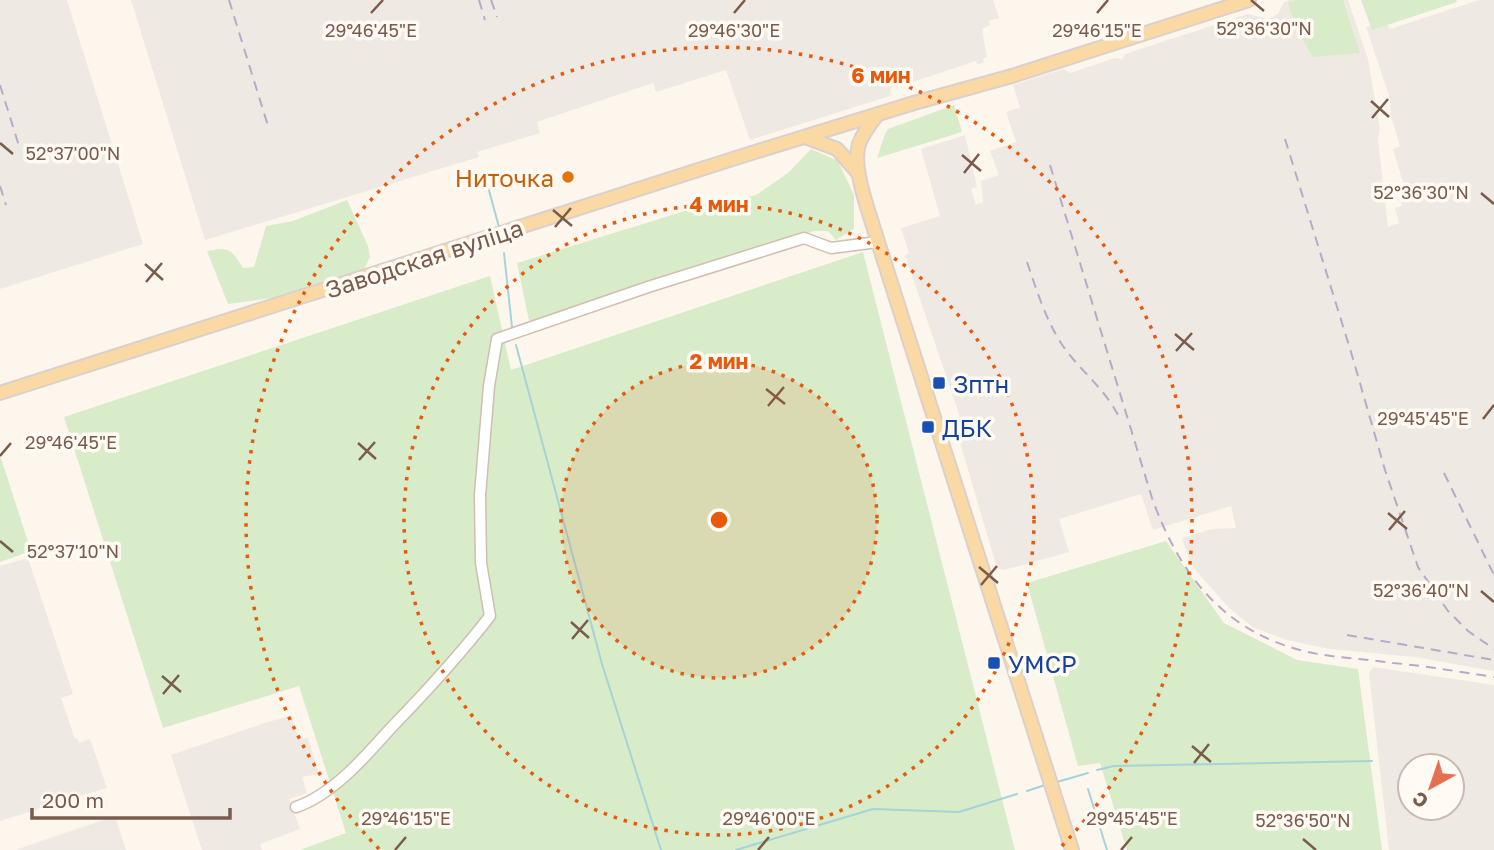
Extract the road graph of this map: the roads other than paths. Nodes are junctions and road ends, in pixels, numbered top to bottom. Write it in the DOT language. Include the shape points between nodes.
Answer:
graph roads {
  1 [pos="1249,0"];
  2 [pos="877,115"];
  3 [pos="804,137"];
  4 [pos="859,173"];
  5 [pos="878,242"];
  6 [pos="0,393"];
  7 [pos="296,807"];
  8 [pos="1072,850"];
  1 -- 2 [label="main road, Заводская вуліца"];
  2 -- 3 [label="main road, Заводская вуліца"];
  2 -- 4 [label="main road" via="858,146"];
  3 -- 4 [label="main road" via="837,149"];
  3 -- 6 [label="main road, Заводская вуліца"];
  4 -- 5 [label="main road"];
  5 -- 7 [label="street" via="831,248 804,237 497,339 480,495 481,564 490,616 363,760 312,802"];
  5 -- 8 [label="main road"];
}
